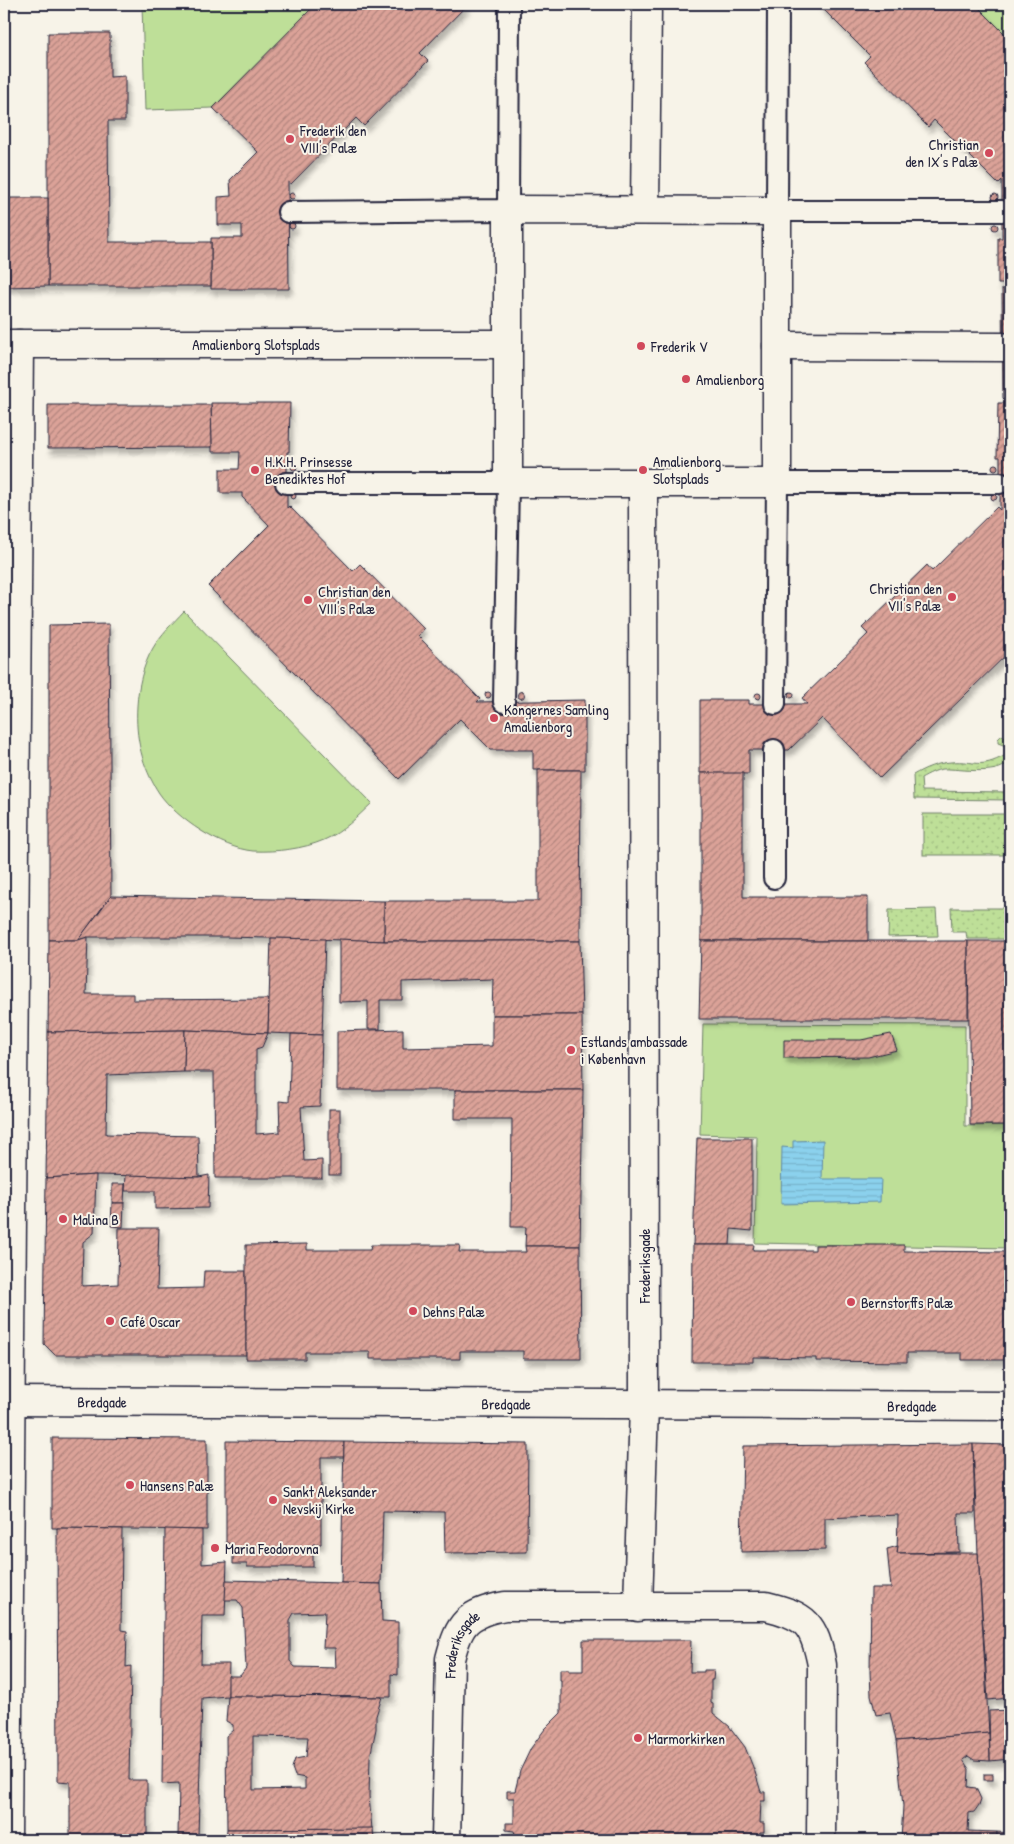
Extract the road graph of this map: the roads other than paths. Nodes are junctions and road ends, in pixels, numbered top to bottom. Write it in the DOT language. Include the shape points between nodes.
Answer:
graph roads {
  1 [pos="509,4"];
  2 [pos="647,4"];
  3 [pos="778,4"];
  4 [pos="508,210"];
  5 [pos="645,210"];
  6 [pos="777,211"];
  7 [pos="1002,211"];
  8 [pos="288,212"];
  9 [pos="11,344"];
  10 [pos="508,344"];
  11 [pos="777,346"];
  12 [pos="1002,347"];
  13 [pos="286,483"];
  14 [pos="508,483"];
  15 [pos="643,483"];
  16 [pos="777,483"];
  17 [pos="1000,483"];
  18 [pos="504,702"];
  19 [pos="775,704"];
  20 [pos="774,750"];
  21 [pos="774,878"];
  22 [pos="7,1401"];
  23 [pos="644,1404"];
  24 [pos="1010,1406"];
  25 [pos="638,1607"];
  26 [pos="7,1840"];
  27 [pos="446,1840"];
  28 [pos="821,1840"];
  1 -- 4 [label="lane"];
  2 -- 5 [label="street"];
  3 -- 6 [label="lane"];
  4 -- 5 [label="street"];
  4 -- 8 [label="lane"];
  4 -- 10 [label="street"];
  5 -- 6 [label="street"];
  6 -- 7 [label="lane"];
  6 -- 11 [label="street"];
  9 -- 10 [label="street, Amalienborg Slotsplads"];
  9 -- 22 [label="street"];
  10 -- 14 [label="street"];
  11 -- 12 [label="street"];
  11 -- 16 [label="street"];
  13 -- 14 [label="lane"];
  14 -- 15 [label="street"];
  14 -- 18 [label="lane"];
  15 -- 16 [label="street"];
  15 -- 23 [label="street, Frederiksgade"];
  16 -- 17 [label="lane"];
  16 -- 19 [label="lane"];
  20 -- 21 [label="lane"];
  22 -- 23 [label="street, Bredgade"];
  22 -- 26 [label="street"];
  23 -- 24 [label="street, Bredgade"];
  23 -- 25 [label="street, Frederiksgade"];
  25 -- 27 [label="street, Frederiksgade" via="505,1606 485,1610 460,1628 450,1659"];
  25 -- 28 [label="street, Frederiksgade" via="766,1606 803,1619 812,1630 822,1665"];
}
